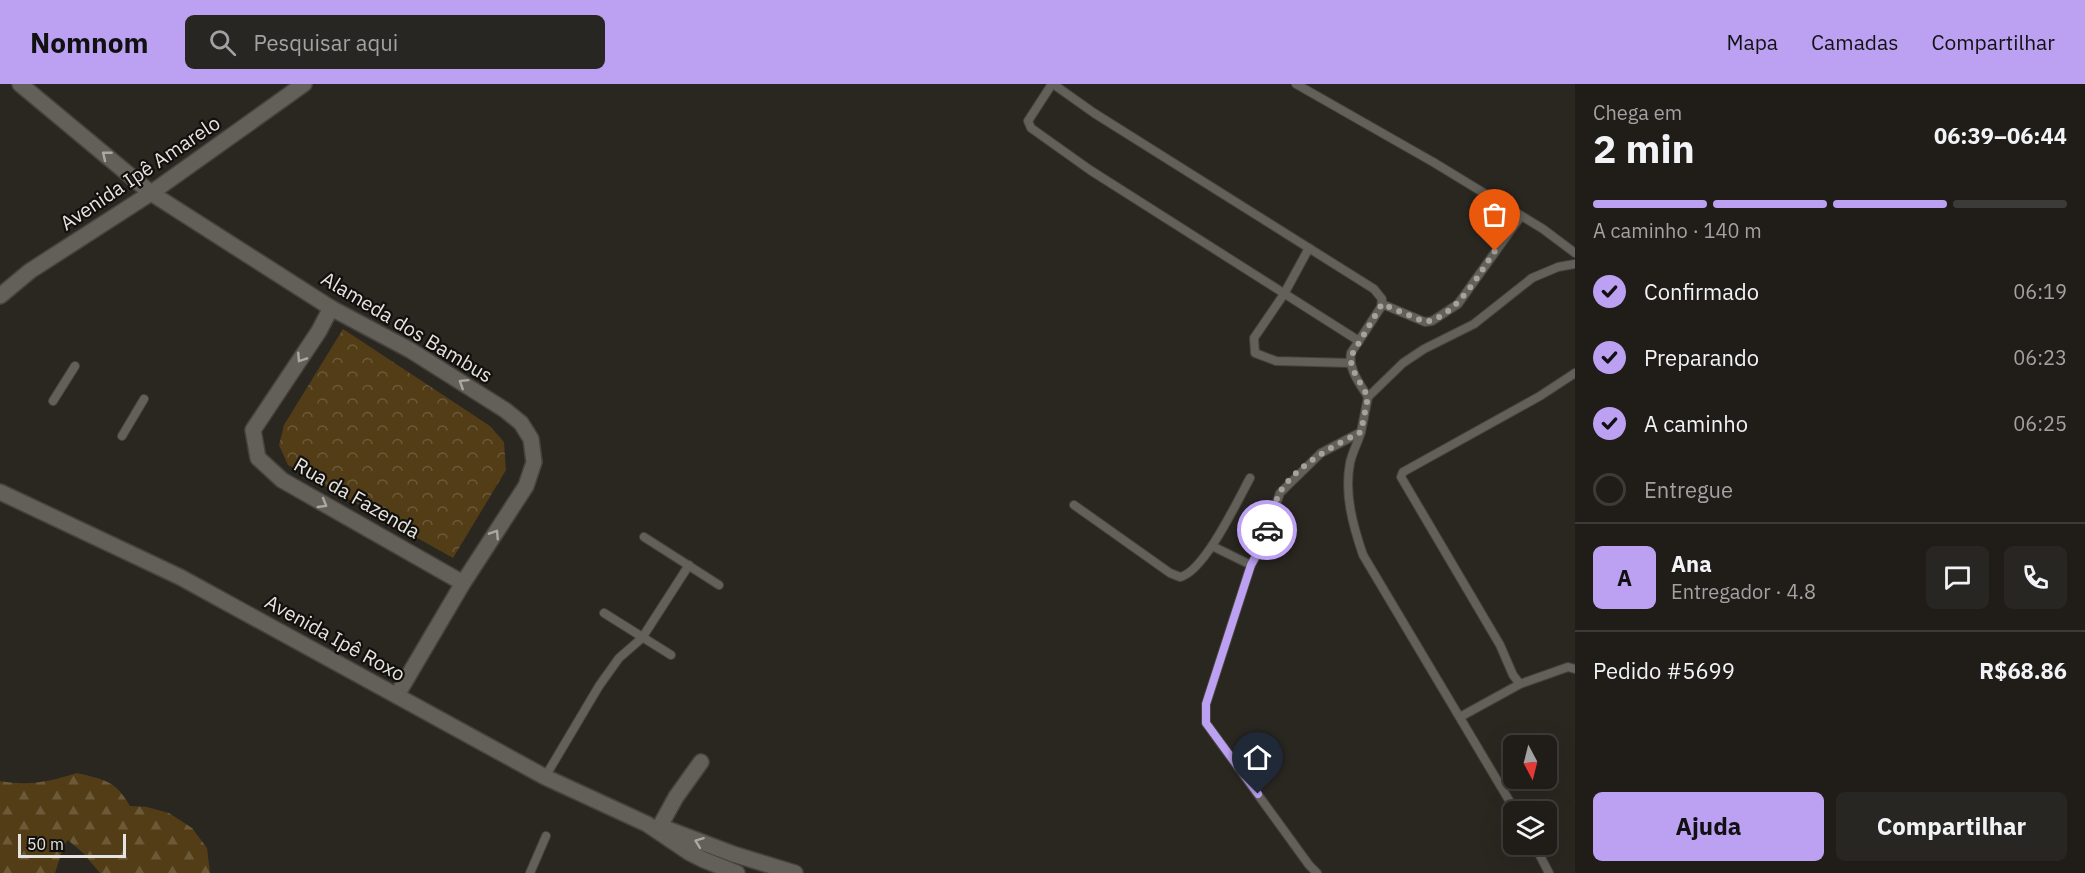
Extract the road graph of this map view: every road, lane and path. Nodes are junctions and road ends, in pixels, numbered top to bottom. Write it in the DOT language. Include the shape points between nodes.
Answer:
graph roads {
  1 [pos="20,84"];
  2 [pos="304,84"];
  3 [pos="1053,84"];
  4 [pos="1296,84"];
  5 [pos="151,193"];
  6 [pos="1521,216"];
  7 [pos="1309,248"];
  8 [pos="1575,252"];
  9 [pos="1575,264"];
  10 [pos="1284,294"];
  11 [pos="0,296"];
  12 [pos="1382,304"];
  13 [pos="331,308"];
  14 [pos="1359,341"];
  15 [pos="1350,363"];
  16 [pos="75,366"];
  17 [pos="1575,374"];
  18 [pos="1368,397"];
  19 [pos="144,399"];
  20 [pos="53,401"];
  21 [pos="1361,432"];
  22 [pos="122,436"];
  23 [pos="1250,478"];
  24 [pos="0,492"];
  25 [pos="1074,505"];
  26 [pos="644,537"];
  27 [pos="1212,546"];
  28 [pos="689,565"];
  29 [pos="1251,565"];
  30 [pos="463,583"];
  31 [pos="719,585"];
  32 [pos="604,613"];
  33 [pos="643,637"];
  34 [pos="671,654"];
  35 [pos="1575,669"];
  36 [pos="1520,684"];
  37 [pos="397,695"];
  38 [pos="1460,717"];
  39 [pos="701,762"];
  40 [pos="545,777"];
  41 [pos="1510,801"];
  42 [pos="654,825"];
  43 [pos="546,836"];
  44 [pos="733,854"];
  45 [pos="1540,855"];
  46 [pos="777,870"];
  47 [pos="730,872"];
  48 [pos="530,873"];
  49 [pos="795,873"];
  50 [pos="1317,873"];
  51 [pos="1549,873"];
  5 -- 1 [label="street, Alameda dos Bambus, one-way"];
  2 -- 5 [label="street, Avenida Ipê Amarelo"];
  3 -- 7 [label="lane"];
  3 -- 10 [label="lane" via="1028,120 1031,128"];
  4 -- 6 [label="lane"];
  5 -- 11 [label="street, Avenida Ipê Amarelo" via="30,271"];
  5 -- 13 [label="street, Alameda dos Bambus"];
  6 -- 8 [label="lane"];
  6 -- 12 [label="lane" via="1458,303 1432,321 1425,322"];
  7 -- 10 [label="lane"];
  7 -- 12 [label="lane" via="1374,289"];
  9 -- 18 [label="lane" via="1532,278 1474,324 1403,363"];
  10 -- 14 [label="lane"];
  10 -- 15 [label="lane" via="1254,338 1255,353 1276,361"];
  12 -- 14 [label="lane"];
  30 -- 13 [label="street, Alameda dos Bambus, one-way" via="526,486 534,462 531,439 521,423 505,410 410,350"];
  13 -- 30 [label="street, Rua da Fazenda, one-way" via="253,430 258,458 282,480"];
  14 -- 15 [label="lane"];
  15 -- 18 [label="lane"];
  16 -- 20 [label="lane"];
  17 -- 36 [label="lane" via="1410,467 1401,477"];
  18 -- 21 [label="lane"];
  19 -- 22 [label="lane"];
  21 -- 29 [label="lane" via="1321,453 1280,493"];
  21 -- 38 [label="lane" via="1350,463 1350,509 1355,533 1363,555"];
  23 -- 27 [label="lane"];
  24 -- 37 [label="street, Avenida Ipê Roxo" via="180,577"];
  25 -- 27 [label="lane" via="1180,577 1189,574"];
  26 -- 28 [label="lane"];
  27 -- 29 [label="lane"];
  28 -- 31 [label="lane"];
  28 -- 33 [label="lane"];
  29 -- 50 [label="lane" via="1206,704 1206,723"];
  30 -- 37 [label="street, Alameda dos Bambus"];
  32 -- 33 [label="lane"];
  33 -- 34 [label="lane"];
  33 -- 40 [label="lane" via="612,668"];
  35 -- 36 [label="lane" via="1568,667"];
  36 -- 38 [label="lane"];
  37 -- 40 [label="street, Avenida Ipê Roxo"];
  38 -- 41 [label="lane"];
  39 -- 42 [label="street"];
  40 -- 42 [label="street, Avenida Ipê Roxo"];
  44 -- 42 [label="street, Avenida Ipê Roxo, one-way"];
  42 -- 47 [label="street, Avenida Ipê Roxo" via="690,853"];
  43 -- 48 [label="lane"];
  44 -- 46 [label="street, Avenida Ipê Roxo"];
  44 -- 47 [label="street, Avenida Ipê Roxo"];
  45 -- 51 [label="lane"];
  46 -- 49 [label="street, Avenida Ipê Roxo"];
}
